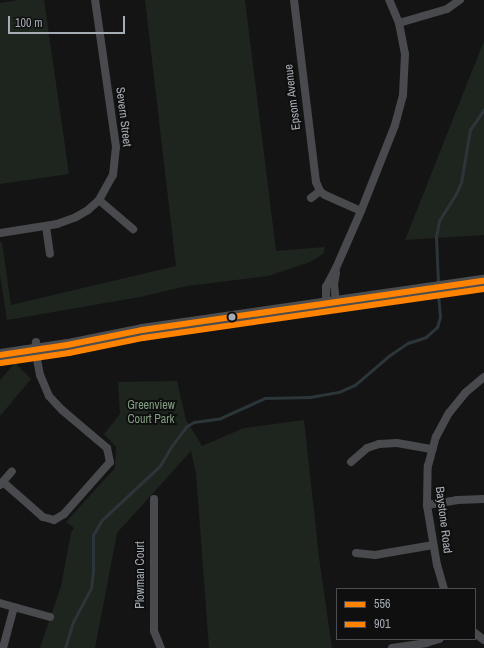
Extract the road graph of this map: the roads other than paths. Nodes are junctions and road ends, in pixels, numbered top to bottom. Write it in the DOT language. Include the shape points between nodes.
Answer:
graph roads {
  1 [pos="95,0"];
  2 [pos="294,0"];
  3 [pos="389,0"];
  4 [pos="460,0"];
  5 [pos="399,23"];
  6 [pos="320,191"];
  7 [pos="311,198"];
  8 [pos="99,200"];
  9 [pos="361,211"];
  10 [pos="46,226"];
  11 [pos="133,229"];
  12 [pos="0,233"];
  13 [pos="50,254"];
  14 [pos="484,281"];
  15 [pos="331,303"];
  16 [pos="0,347"];
  17 [pos="37,347"];
  18 [pos="0,355"];
  19 [pos="484,377"];
  20 [pos="432,449"];
  21 [pos="351,462"];
  22 [pos="12,471"];
  23 [pos="1,484"];
  24 [pos="484,499"];
  25 [pos="154,500"];
  26 [pos="427,505"];
  27 [pos="433,545"];
  28 [pos="356,553"];
  29 [pos="444,588"];
  30 [pos="0,603"];
  31 [pos="14,607"];
  32 [pos="50,617"];
  33 [pos="476,634"];
  34 [pos="436,640"];
  35 [pos="484,640"];
  36 [pos="3,648"];
  37 [pos="161,648"];
  38 [pos="392,648"];
  1 -- 8 [label="street, Severn Street" via="116,152 113,175"];
  2 -- 6 [label="street, Epsom Avenue" via="315,174"];
  3 -- 5 [label="street"];
  4 -- 5 [label="street" via="447,9"];
  5 -- 9 [label="street" via="405,54 403,95 395,125"];
  6 -- 7 [label="street"];
  6 -- 9 [label="street" via="331,199"];
  8 -- 10 [label="street, Severn Street" via="76,217 63,223"];
  8 -- 11 [label="street"];
  9 -- 15 [label="street" via="326,287"];
  10 -- 12 [label="street, Severn Street"];
  10 -- 13 [label="street"];
  14 -- 15 [label="main road"];
  15 -- 17 [label="main road"];
  16 -- 17 [label="main road"];
  17 -- 18 [label="main road"];
  17 -- 23 [label="street" via="40,375 45,388 54,402 107,448 110,462 64,514 54,520 43,517"];
  19 -- 20 [label="street, Baystone Road" via="452,408"];
  20 -- 21 [label="street" via="398,443 379,444 366,448"];
  20 -- 26 [label="street, Baystone Road" via="426,482"];
  22 -- 23 [label="street"];
  24 -- 26 [label="street"];
  25 -- 37 [label="street, Plowman Court" via="154,631"];
  26 -- 27 [label="street, Baystone Road"];
  27 -- 28 [label="street" via="375,555"];
  27 -- 29 [label="street, Baystone Road"];
  30 -- 31 [label="street"];
  31 -- 32 [label="street"];
  31 -- 36 [label="street"];
  33 -- 35 [label="street"];
  34 -- 38 [label="street"];
}
